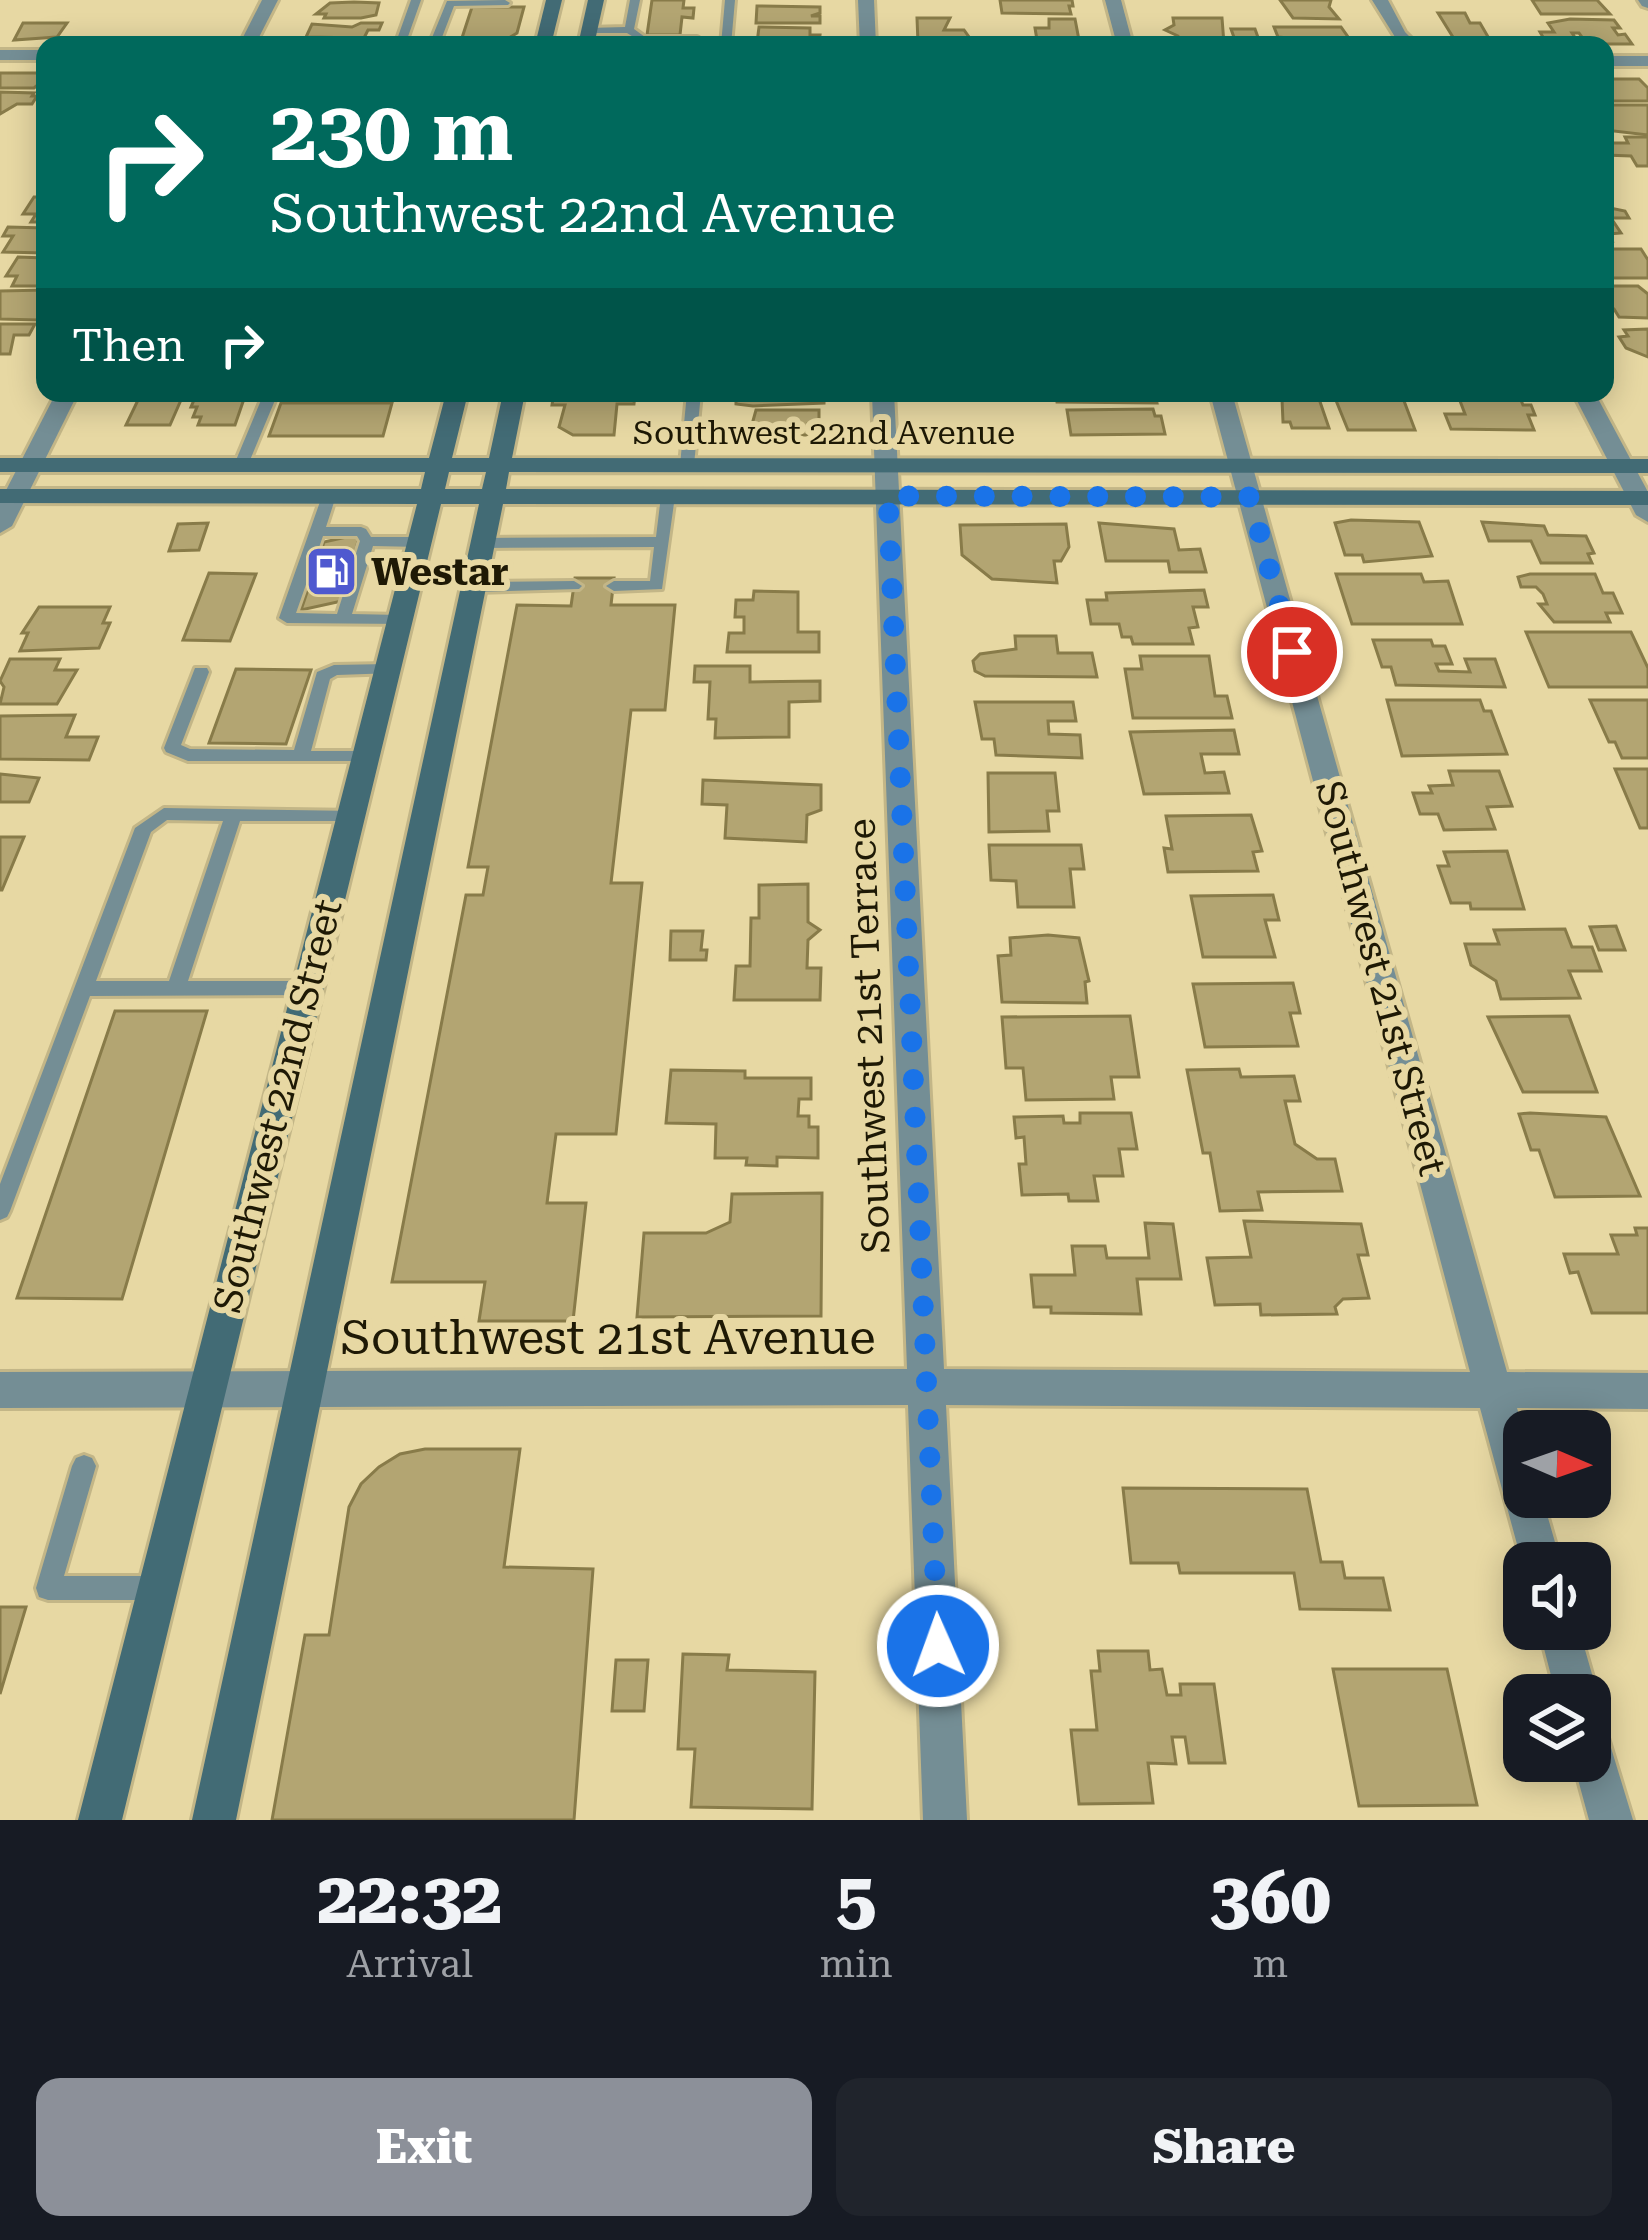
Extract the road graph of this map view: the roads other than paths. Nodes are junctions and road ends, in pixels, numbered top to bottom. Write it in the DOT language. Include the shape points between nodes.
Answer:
graph roads {
  1 [pos="270,0"];
  2 [pos="416,0"];
  3 [pos="554,0"];
  4 [pos="596,0"];
  5 [pos="635,0"];
  6 [pos="730,0"];
  7 [pos="866,0"];
  8 [pos="1113,0"];
  9 [pos="1380,0"];
  10 [pos="505,4"];
  11 [pos="629,30"];
  12 [pos="252,36"];
  13 [pos="403,36"];
  14 [pos="437,36"];
  15 [pos="545,36"];
  16 [pos="588,36"];
  17 [pos="598,36"];
  18 [pos="638,36"];
  19 [pos="727,36"];
  20 [pos="868,36"];
  21 [pos="1123,36"];
  22 [pos="1398,36"];
  23 [pos="0,55"];
  24 [pos="36,55"];
  25 [pos="1614,61"];
  26 [pos="1648,61"];
  27 [pos="63,402"];
  28 [pos="267,402"];
  29 [pos="455,402"];
  30 [pos="512,402"];
  31 [pos="693,402"];
  32 [pos="883,402"];
  33 [pos="1223,402"];
  34 [pos="1589,402"];
  35 [pos="0,465"];
  36 [pos="30,465"];
  37 [pos="241,465"];
  38 [pos="439,465"];
  39 [pos="499,465"];
  40 [pos="687,465"];
  41 [pos="1240,465"];
  42 [pos="1622,466"];
  43 [pos="1648,466"];
  44 [pos="887,480"];
  45 [pos="7,496"];
  46 [pos="329,496"];
  47 [pos="668,496"];
  48 [pos="431,497"];
  49 [pos="493,497"];
  50 [pos="1250,497"];
  51 [pos="1645,504"];
  52 [pos="0,526"];
  53 [pos="316,531"];
  54 [pos="367,541"];
  55 [pos="420,542"];
  56 [pos="662,542"];
  57 [pos="483,543"];
  58 [pos="474,586"];
  59 [pos="574,586"];
  60 [pos="614,586"];
  61 [pos="344,619"];
  62 [pos="400,620"];
  63 [pos="388,669"];
  64 [pos="201,672"];
  65 [pos="301,756"];
  66 [pos="366,757"];
  67 [pos="234,814"];
  68 [pos="351,815"];
  69 [pos="176,988"];
  70 [pos="308,988"];
  71 [pos="84,989"];
  72 [pos="0,1211"];
  73 [pos="926,1387"];
  74 [pos="0,1390"];
  75 [pos="207,1390"];
  76 [pos="305,1390"];
  77 [pos="1494,1390"];
  78 [pos="1648,1391"];
  79 [pos="83,1466"];
  80 [pos="1535,1542"];
  81 [pos="158,1588"];
  82 [pos="1600,1782"];
  83 [pos="100,1820"];
  84 [pos="214,1820"];
  85 [pos="945,1820"];
  86 [pos="1611,1820"];
  1 -- 12 [label="street"];
  2 -- 13 [label="lane"];
  3 -- 15 [label="main road"];
  4 -- 16 [label="main road"];
  5 -- 11 [label="lane"];
  6 -- 19 [label="lane"];
  7 -- 20 [label="street"];
  8 -- 21 [label="street"];
  9 -- 22 [label="street"];
  10 -- 14 [label="lane" via="449,4"];
  11 -- 17 [label="lane"];
  11 -- 18 [label="lane"];
  23 -- 24 [label="street"];
  25 -- 26 [label="street"];
  27 -- 36 [label="street"];
  28 -- 37 [label="lane"];
  29 -- 38 [label="main road, Southwest 22nd Street"];
  30 -- 39 [label="main road, Southwest 22nd Street"];
  31 -- 40 [label="lane"];
  32 -- 44 [label="street, Southwest 21st Terrace"];
  33 -- 41 [label="street, Southwest 21st Street"];
  34 -- 42 [label="street"];
  35 -- 36 [label="main road, Southwest 22nd Avenue"];
  36 -- 37 [label="main road, Southwest 22nd Avenue"];
  36 -- 45 [label="street"];
  37 -- 38 [label="main road, Southwest 22nd Avenue"];
  38 -- 39 [label="main road, Southwest 22nd Avenue"];
  38 -- 48 [label="main road, Southwest 22nd Street"];
  39 -- 40 [label="main road, Southwest 22nd Avenue"];
  39 -- 49 [label="main road, Southwest 22nd Street"];
  40 -- 44 [label="main road, Southwest 22nd Avenue"];
  41 -- 42 [label="main road, Southwest 22nd Avenue"];
  41 -- 44 [label="main road, Southwest 22nd Avenue"];
  41 -- 50 [label="street, Southwest 21st Street"];
  42 -- 43 [label="main road, Southwest 22nd Avenue"];
  42 -- 51 [label="street"];
  44 -- 47 [label="main road, Southwest 22nd Avenue"];
  44 -- 50 [label="main road, Southwest 22nd Avenue"];
  44 -- 73 [label="street, Southwest 21st Terrace"];
  45 -- 46 [label="main road, Southwest 22nd Avenue"];
  45 -- 52 [label="street"];
  46 -- 48 [label="main road, Southwest 22nd Avenue"];
  46 -- 53 [label="lane"];
  47 -- 49 [label="main road, Southwest 22nd Avenue"];
  47 -- 56 [label="lane"];
  48 -- 49 [label="main road, Southwest 22nd Avenue"];
  48 -- 55 [label="main road, Southwest 22nd Street"];
  49 -- 57 [label="main road, Southwest 22nd Street"];
  50 -- 51 [label="main road, Southwest 22nd Avenue"];
  50 -- 77 [label="street, Southwest 21st Street"];
  53 -- 54 [label="lane" via="362,532"];
  53 -- 61 [label="lane" via="285,615"];
  54 -- 55 [label="lane"];
  54 -- 61 [label="lane"];
  55 -- 62 [label="main road, Southwest 22nd Street"];
  56 -- 57 [label="lane"];
  56 -- 60 [label="lane" via="657,586"];
  57 -- 58 [label="main road, Southwest 22nd Street"];
  58 -- 59 [label="lane"];
  58 -- 76 [label="main road, Southwest 22nd Street"];
  61 -- 62 [label="lane"];
  62 -- 63 [label="main road, Southwest 22nd Street"];
  63 -- 65 [label="lane" via="323,676"];
  63 -- 66 [label="main road, Southwest 22nd Street"];
  64 -- 65 [label="lane" via="172,748"];
  65 -- 66 [label="lane"];
  66 -- 68 [label="main road, Southwest 22nd Street"];
  67 -- 68 [label="lane"];
  67 -- 69 [label="lane"];
  67 -- 71 [label="lane" via="164,814 144,828"];
  68 -- 70 [label="main road, Southwest 22nd Street"];
  69 -- 70 [label="lane"];
  69 -- 71 [label="lane"];
  70 -- 75 [label="main road, Southwest 22nd Street"];
  71 -- 72 [label="lane"];
  73 -- 76 [label="street, Southwest 21st Avenue"];
  73 -- 77 [label="street, Southwest 21st Avenue"];
  73 -- 85 [label="street, Southwest 21st Terrace"];
  74 -- 75 [label="street, Southwest 21st Avenue"];
  75 -- 76 [label="street, Southwest 21st Avenue"];
  75 -- 81 [label="main road, Southwest 22nd Street"];
  76 -- 84 [label="main road, Southwest 22nd Street"];
  77 -- 78 [label="street, Southwest 21st Avenue"];
  77 -- 80 [label="street, Southwest 21st Street"];
  79 -- 81 [label="lane" via="48,1588"];
  81 -- 83 [label="main road, Southwest 22nd Street"];
  82 -- 86 [label="street"];
}
